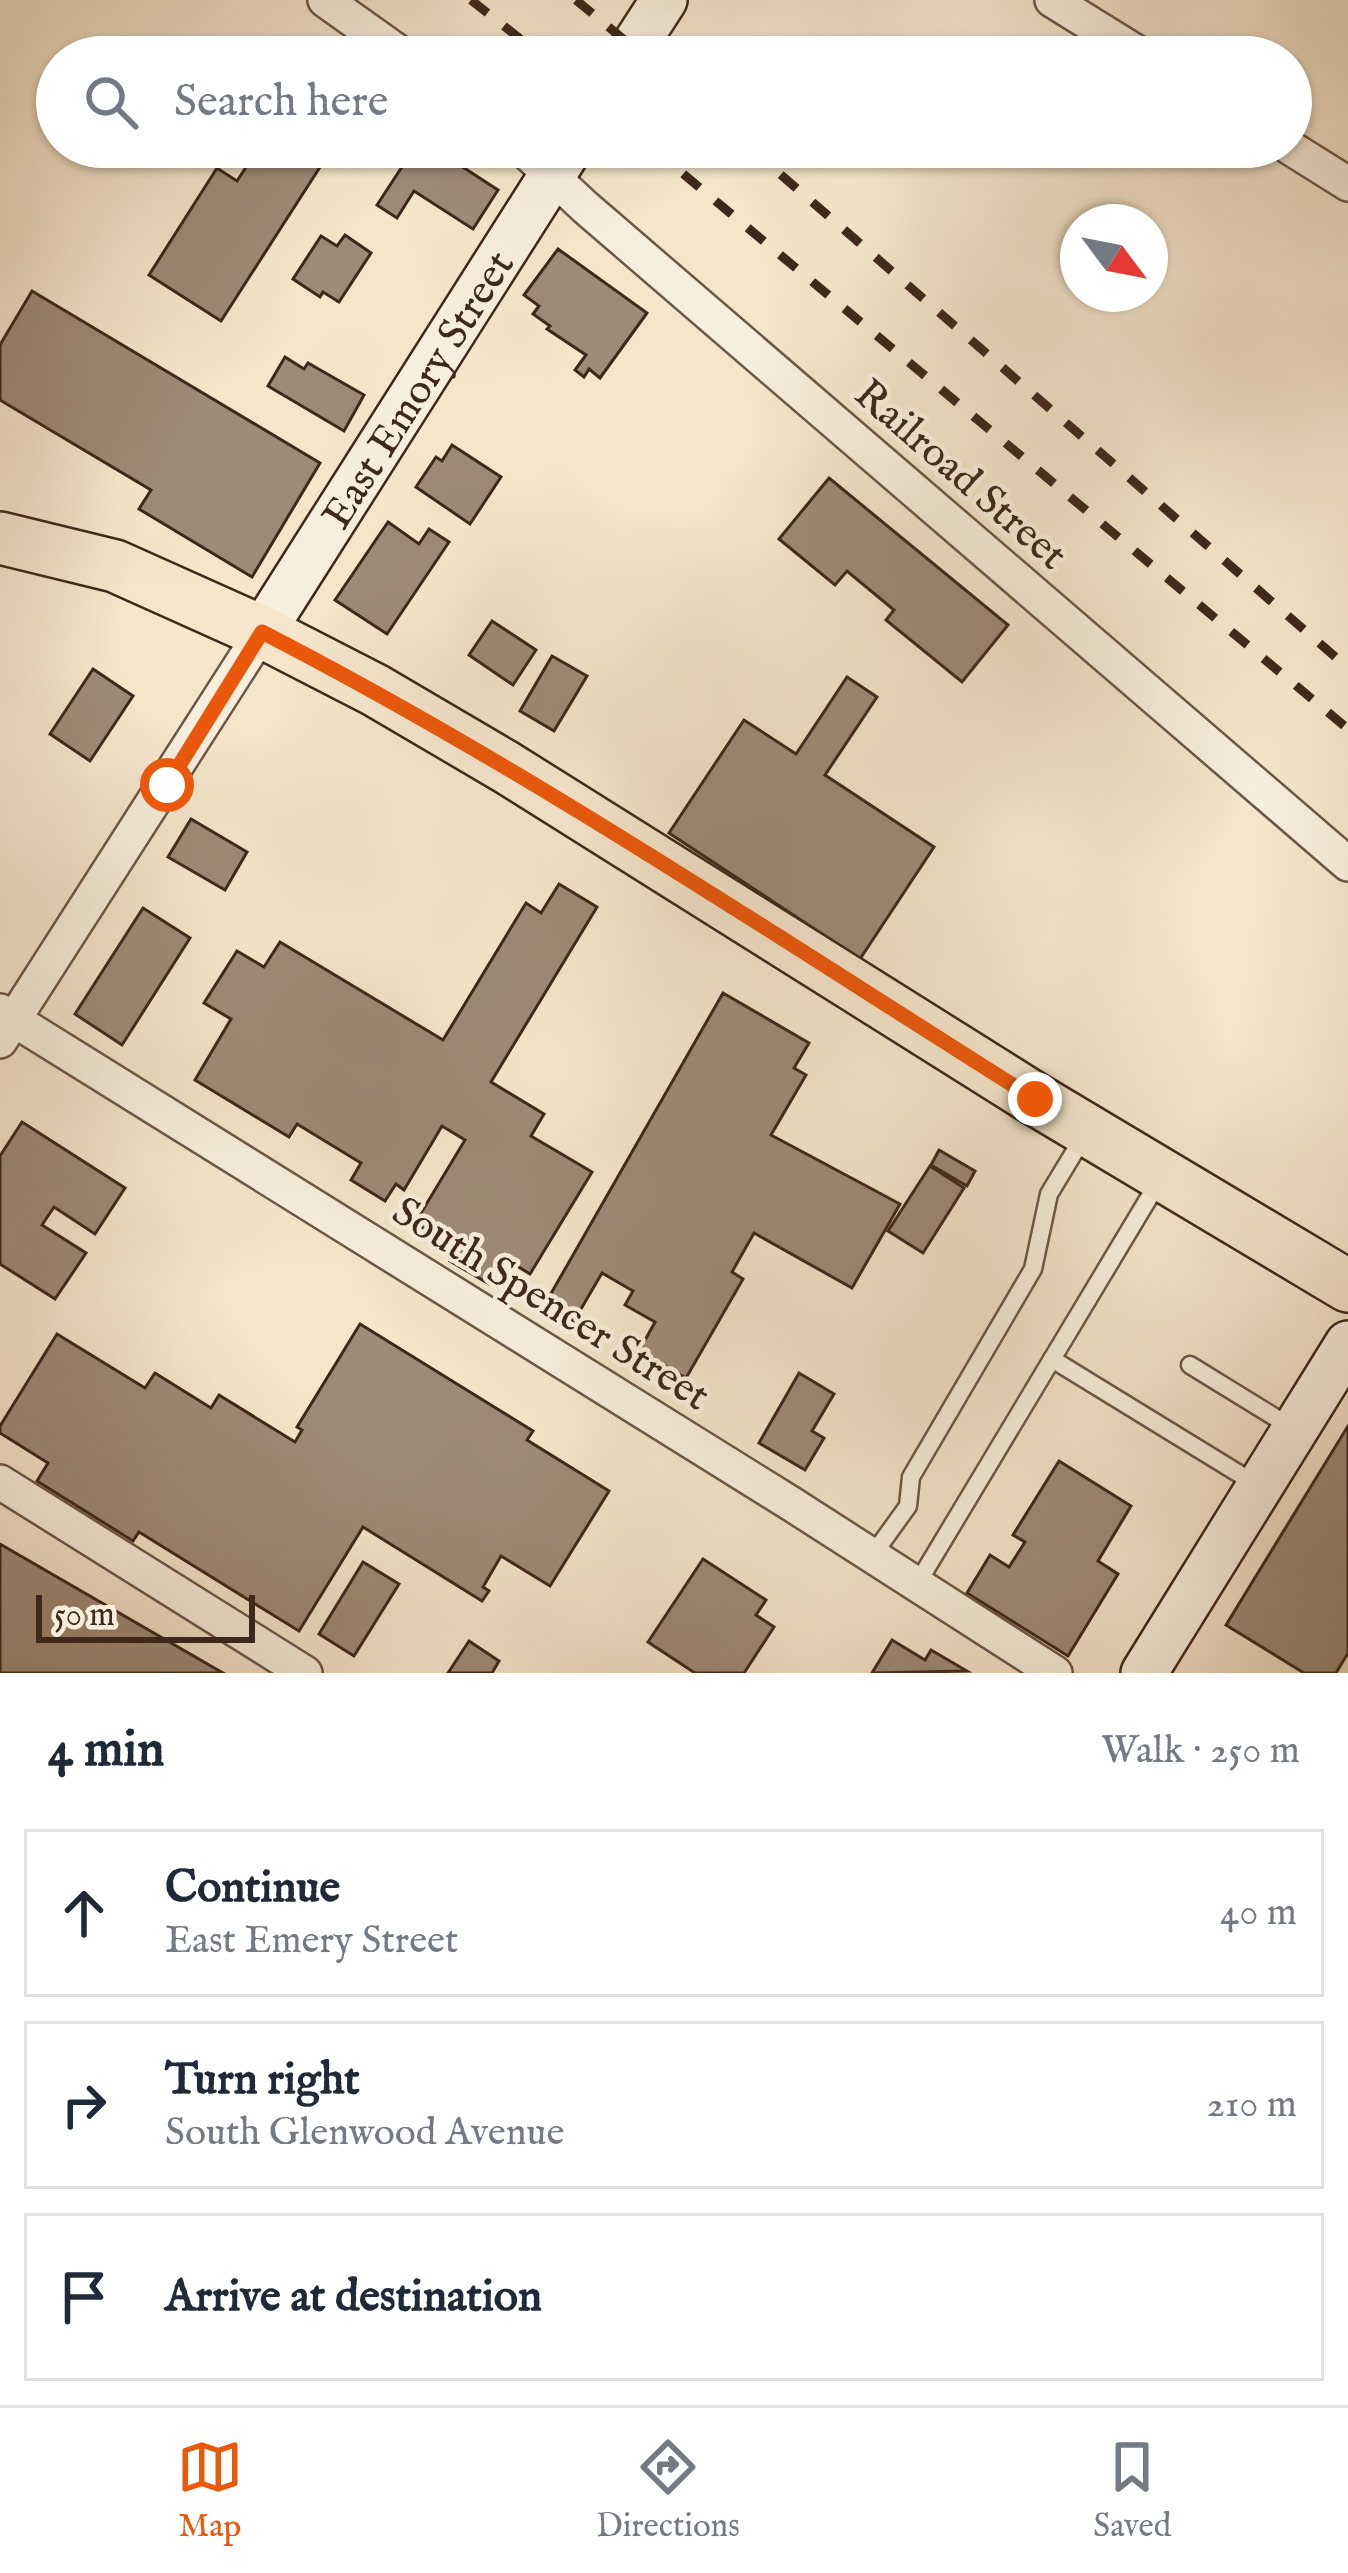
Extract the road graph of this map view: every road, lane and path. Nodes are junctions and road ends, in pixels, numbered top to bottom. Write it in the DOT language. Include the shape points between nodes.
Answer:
graph roads {
  1 [pos="325,0"];
  2 [pos="664,0"];
  3 [pos="1052,0"];
  4 [pos="376,36"];
  5 [pos="641,36"];
  6 [pos="1110,36"];
  7 [pos="1312,161"];
  8 [pos="541,168"];
  9 [pos="557,168"];
  10 [pos="1348,184"];
  11 [pos="0,538"];
  12 [pos="262,632"];
  13 [pos="1348,864"];
  14 [pos="4,1024"];
  15 [pos="1088,1130"];
  16 [pos="1162,1175"];
  17 [pos="1348,1286"];
  18 [pos="1348,1344"];
  19 [pos="1052,1359"];
  20 [pos="1190,1365"];
  21 [pos="1295,1430"];
  22 [pos="0,1482"];
  23 [pos="1260,1486"];
  24 [pos="872,1556"];
  25 [pos="917,1584"];
  26 [pos="305,1673"];
  27 [pos="1055,1673"];
  28 [pos="1144,1673"];
  1 -- 4 [label="street"];
  2 -- 5 [label="street"];
  3 -- 6 [label="street"];
  7 -- 10 [label="street"];
  8 -- 12 [label="street, East Emory Street"];
  9 -- 13 [label="street, Railroad Street" via="585,207"];
  11 -- 12 [label="main road" via="116,566"];
  12 -- 14 [label="street"];
  12 -- 15 [label="main road" via="506,766"];
  14 -- 24 [label="street, South Spencer Street"];
  15 -- 16 [label="main road"];
  15 -- 24 [label="lane" via="1049,1194 1033,1268 911,1477 908,1506"];
  16 -- 17 [label="main road"];
  16 -- 19 [label="lane"];
  18 -- 21 [label="street"];
  19 -- 23 [label="lane"];
  19 -- 25 [label="lane"];
  20 -- 21 [label="lane"];
  21 -- 23 [label="street"];
  22 -- 26 [label="street"];
  23 -- 28 [label="street"];
  24 -- 25 [label="street, South Spencer Street"];
  25 -- 27 [label="street, South Spencer Street"];
}
